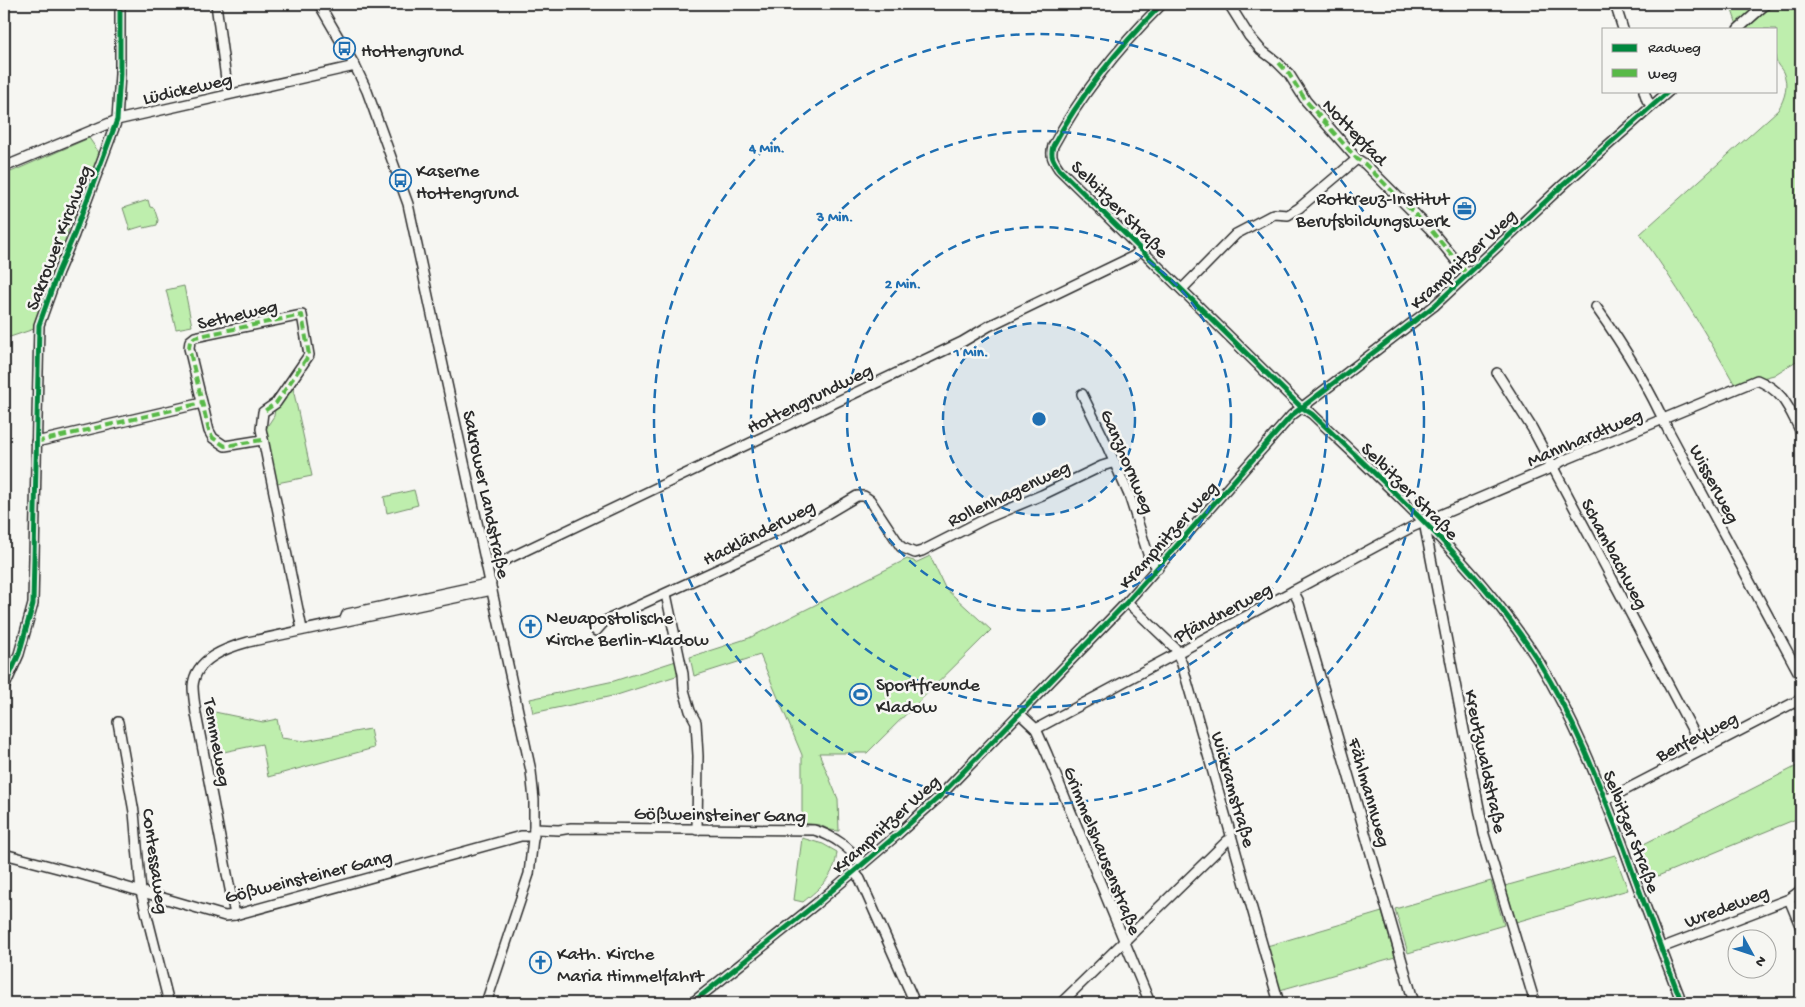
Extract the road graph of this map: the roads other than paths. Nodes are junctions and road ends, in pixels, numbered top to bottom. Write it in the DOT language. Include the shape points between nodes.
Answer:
graph roads {
  1 [pos="120,4"];
  2 [pos="216,4"];
  3 [pos="319,4"];
  4 [pos="1162,4"];
  5 [pos="1229,4"];
  6 [pos="1615,4"];
  7 [pos="1766,4"];
  8 [pos="1623,28"];
  9 [pos="1739,28"];
  10 [pos="355,66"];
  11 [pos="1644,92"];
  12 [pos="1668,92"];
  13 [pos="230,94"];
  14 [pos="1652,106"];
  15 [pos="117,120"];
  16 [pos="1357,160"];
  17 [pos="4,167"];
  18 [pos="1141,249"];
  19 [pos="1468,274"];
  20 [pos="1182,290"];
  21 [pos="1596,307"];
  22 [pos="1497,373"];
  23 [pos="1082,394"];
  24 [pos="202,403"];
  25 [pos="1301,407"];
  26 [pos="1664,419"];
  27 [pos="1801,432"];
  28 [pos="262,440"];
  29 [pos="36,442"];
  30 [pos="1115,462"];
  31 [pos="1553,467"];
  32 [pos="1424,522"];
  33 [pos="915,553"];
  34 [pos="488,567"];
  35 [pos="1158,568"];
  36 [pos="491,587"];
  37 [pos="1293,590"];
  38 [pos="666,594"];
  39 [pos="1127,602"];
  40 [pos="302,629"];
  41 [pos="596,631"];
  42 [pos="1178,653"];
  43 [pos="1801,677"];
  44 [pos="4,688"];
  45 [pos="1801,699"];
  46 [pos="1020,714"];
  47 [pos="118,722"];
  48 [pos="1036,729"];
  49 [pos="1703,750"];
  50 [pos="1606,800"];
  51 [pos="697,830"];
  52 [pos="534,833"];
  53 [pos="1232,840"];
  54 [pos="4,854"];
  55 [pos="863,864"];
  56 [pos="854,872"];
  57 [pos="1801,890"];
  58 [pos="141,892"];
  59 [pos="1789,899"];
  60 [pos="235,915"];
  61 [pos="1801,928"];
  62 [pos="1124,942"];
  63 [pos="1661,948"];
  64 [pos="169,1003"];
  65 [pos="486,1003"];
  66 [pos="692,1003"];
  67 [pos="915,1003"];
  68 [pos="1061,1003"];
  69 [pos="1150,1003"];
  70 [pos="1279,1003"];
  71 [pos="1414,1003"];
  72 [pos="1535,1003"];
  73 [pos="1682,1003"];
  1 -- 15 [label="street, Sakrower Kirchweg"];
  2 -- 13 [label="street"];
  3 -- 10 [label="street, Sakrower Landstraße"];
  4 -- 18 [label="street, Selbitzer Straße" via="1121,49 1080,102 1051,154 1059,169"];
  5 -- 16 [label="street, Nottepfad" via="1249,36 1289,74 1306,101"];
  6 -- 8 [label="street"];
  7 -- 9 [label="street"];
  10 -- 13 [label="street, Lüdickeweg"];
  10 -- 34 [label="street, Sakrower Landstraße" via="408,204"];
  11 -- 14 [label="street"];
  12 -- 14 [label="street, Krampnitzer Weg"];
  13 -- 15 [label="street, Lüdickeweg"];
  14 -- 19 [label="street, Krampnitzer Weg"];
  15 -- 17 [label="street, Lüdickeweg"];
  15 -- 29 [label="street, Sakrower Kirchweg" via="39,325"];
  16 -- 19 [label="street, Nottepfad" via="1365,164 1424,223"];
  16 -- 20 [label="street" via="1299,208 1288,214 1274,214 1236,234"];
  18 -- 20 [label="street, Selbitzer Straße"];
  18 -- 34 [label="street, Hottengrundweg" via="1134,256 962,342"];
  19 -- 25 [label="street, Krampnitzer Weg" via="1399,335"];
  20 -- 25 [label="street, Selbitzer Straße"];
  21 -- 26 [label="street, Wisserweg"];
  22 -- 31 [label="street, Schambachweg"];
  23 -- 30 [label="street, Ganzhornweg"];
  24 -- 28 [label="street, Setheweg" via="209,431 218,443 232,446"];
  24 -- 28 [label="street, Setheweg" via="188,348 190,341 195,337 302,315 309,355 276,403 263,412"];
  24 -- 29 [label="street"];
  25 -- 32 [label="street, Selbitzer Straße"];
  25 -- 35 [label="street, Krampnitzer Weg"];
  26 -- 27 [label="street, Mannhardtweg" via="1758,380 1781,395"];
  26 -- 31 [label="street, Mannhardtweg"];
  26 -- 43 [label="street, Wisserweg"];
  28 -- 40 [label="street, Setheweg"];
  29 -- 44 [label="street, Sakrower Kirchweg" via="33,604"];
  30 -- 33 [label="street, Rollenhagenweg"];
  30 -- 35 [label="street, Ganzhornweg" via="1149,557"];
  31 -- 32 [label="street, Mannhardtweg"];
  31 -- 49 [label="street, Schambachweg"];
  32 -- 37 [label="street, Pfändnerweg"];
  32 -- 50 [label="street, Selbitzer Straße" via="1477,578 1538,661 1580,738"];
  32 -- 72 [label="street, Kreutzwaldstraße" via="1484,834"];
  33 -- 38 [label="street, Hackländerweg" via="901,547 870,500 861,495 786,538"];
  34 -- 36 [label="street, Sakrower Landstraße"];
  35 -- 39 [label="street, Krampnitzer Weg"];
  36 -- 40 [label="street, Temmeweg"];
  36 -- 52 [label="street, Sakrower Landstraße" via="531,771"];
  37 -- 42 [label="street, Pfändnerweg"];
  37 -- 71 [label="street, Fählmannweg"];
  38 -- 41 [label="street, Hackländerweg" via="605,621"];
  38 -- 51 [label="street" via="684,690 696,722"];
  39 -- 42 [label="street, Wickramstraße"];
  39 -- 46 [label="street, Krampnitzer Weg"];
  40 -- 60 [label="street, Temmeweg" via="220,652 203,664 194,680 196,714"];
  42 -- 48 [label="street, Pfändnerweg"];
  42 -- 53 [label="street, Wickramstraße"];
  45 -- 49 [label="street, Benfeyweg"];
  46 -- 48 [label="street, Grimmelshausenstraße"];
  46 -- 55 [label="street, Krampnitzer Weg" via="931,804"];
  47 -- 58 [label="street, Contessaweg" via="135,819"];
  48 -- 62 [label="street, Grimmelshausenstraße"];
  49 -- 50 [label="street, Benfeyweg"];
  50 -- 63 [label="street, Selbitzer Straße"];
  51 -- 52 [label="street, Gößweinsteiner Gang" via="667,828"];
  51 -- 55 [label="street, Gößweinsteiner Gang" via="814,830 832,836"];
  52 -- 60 [label="street, Gößweinsteiner Gang"];
  52 -- 65 [label="street, Sakrower Landstraße" via="524,892"];
  53 -- 62 [label="street" via="1227,841"];
  53 -- 70 [label="street, Wickramstraße"];
  54 -- 58 [label="street, Gößweinsteiner Gang"];
  55 -- 56 [label="street, Krampnitzer Weg"];
  56 -- 66 [label="street, Krampnitzer Weg"];
  56 -- 67 [label="street"];
  57 -- 59 [label="street, Wredeweg"];
  58 -- 60 [label="street, Gößweinsteiner Gang" via="225,916"];
  58 -- 64 [label="street, Contessaweg"];
  59 -- 61 [label="street"];
  59 -- 63 [label="street, Wredeweg"];
  62 -- 68 [label="street"];
  62 -- 69 [label="street, Grimmelshausenstraße"];
  63 -- 73 [label="street, Selbitzer Straße"];
}
